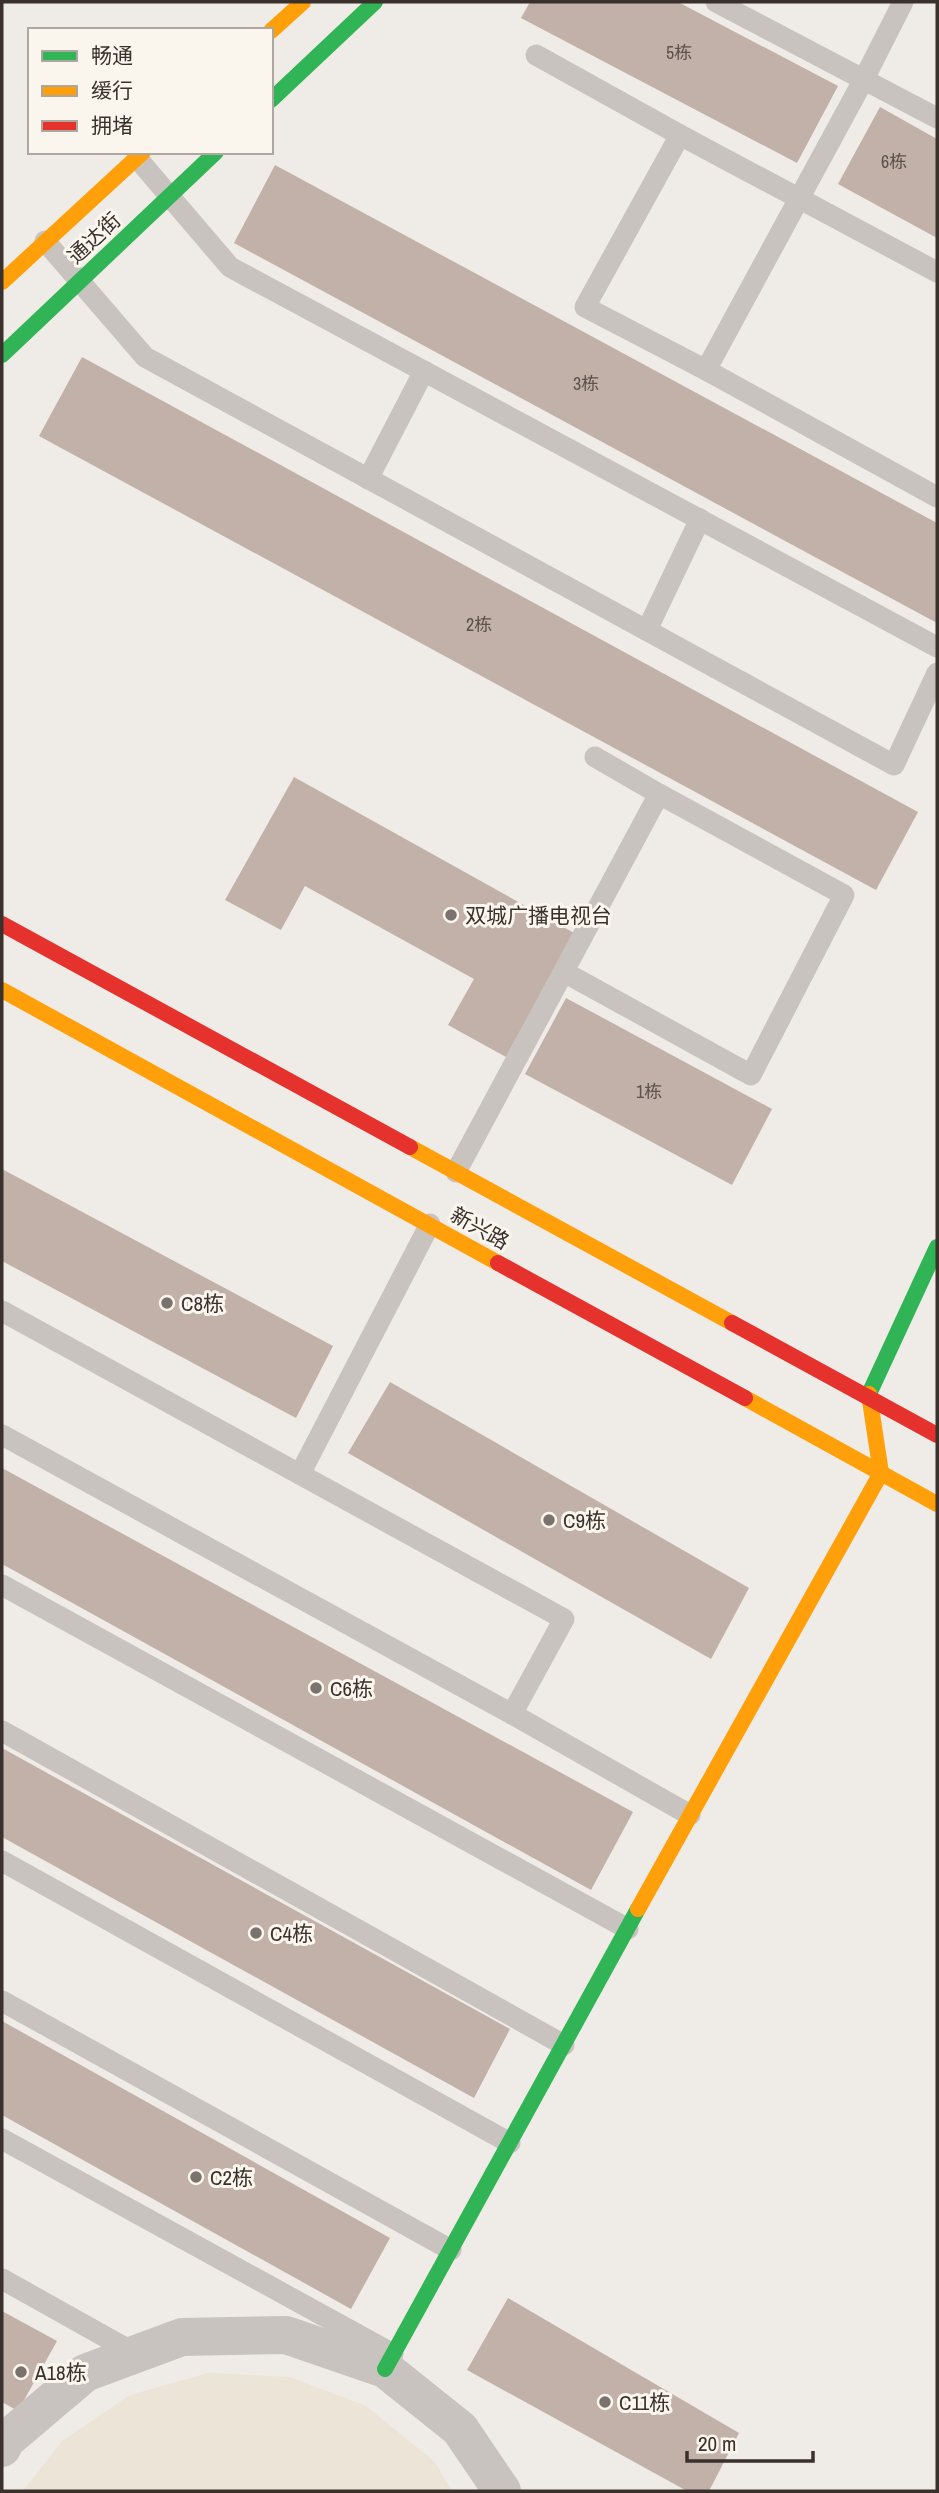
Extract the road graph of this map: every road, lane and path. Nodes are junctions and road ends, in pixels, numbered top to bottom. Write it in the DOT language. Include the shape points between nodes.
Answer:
graph roads {
  1 [pos="303,2"];
  2 [pos="375,2"];
  3 [pos="716,2"];
  4 [pos="903,2"];
  5 [pos="273,29"];
  6 [pos="536,55"];
  7 [pos="864,79"];
  8 [pos="273,98"];
  9 [pos="937,118"];
  10 [pos="680,135"];
  11 [pos="214,154"];
  12 [pos="140,155"];
  13 [pos="170,196"];
  14 [pos="800,198"];
  15 [pos="45,241"];
  16 [pos="937,272"];
  17 [pos="79,280"];
  18 [pos="2,282"];
  19 [pos="2,355"];
  20 [pos="706,370"];
  21 [pos="424,371"];
  22 [pos="368,479"];
  23 [pos="937,497"];
  24 [pos="700,519"];
  25 [pos="647,631"];
  26 [pos="937,647"];
  27 [pos="937,673"];
  28 [pos="595,757"];
  29 [pos="659,793"];
  30 [pos="2,924"];
  31 [pos="564,972"];
  32 [pos="2,990"];
  33 [pos="456,1172"];
  34 [pos="429,1224"];
  35 [pos="937,1247"];
  36 [pos="2,1311"];
  37 [pos="868,1397"];
  38 [pos="2,1435"];
  39 [pos="937,1435"];
  40 [pos="881,1473"];
  41 [pos="300,1475"];
  42 [pos="937,1504"];
  43 [pos="2,1585"];
  44 [pos="512,1714"];
  45 [pos="2,1731"];
  46 [pos="690,1815"];
  47 [pos="2,1861"];
  48 [pos="628,1929"];
  49 [pos="2,2001"];
  50 [pos="564,2045"];
  51 [pos="2,2139"];
  52 [pos="510,2143"];
  53 [pos="451,2250"];
  54 [pos="2,2279"];
  55 [pos="136,2354"];
  56 [pos="389,2362"];
  57 [pos="3,2442"];
  58 [pos="502,2491"];
  1 -- 5 [label="main road"];
  2 -- 8 [label="main road"];
  3 -- 7 [label="lane"];
  4 -- 7 [label="lane"];
  6 -- 10 [label="lane"];
  7 -- 9 [label="lane"];
  7 -- 14 [label="lane"];
  10 -- 14 [label="lane"];
  10 -- 20 [label="lane" via="585,307"];
  11 -- 13 [label="main road, 通达街"];
  12 -- 13 [label="lane"];
  12 -- 15 [label="main road, 通达街"];
  13 -- 17 [label="main road, 通达街"];
  13 -- 21 [label="lane" via="230,268"];
  14 -- 16 [label="lane"];
  14 -- 20 [label="lane"];
  15 -- 17 [label="lane"];
  15 -- 18 [label="main road, 通达街"];
  17 -- 19 [label="main road, 通达街"];
  17 -- 22 [label="lane" via="145,357"];
  20 -- 23 [label="lane"];
  21 -- 22 [label="lane"];
  21 -- 24 [label="lane"];
  22 -- 25 [label="lane"];
  24 -- 25 [label="lane"];
  24 -- 26 [label="lane"];
  25 -- 27 [label="lane" via="894,765"];
  28 -- 29 [label="lane"];
  29 -- 31 [label="lane"];
  29 -- 31 [label="lane" via="844,895 751,1074"];
  30 -- 33 [label="main road, 新兴路"];
  31 -- 33 [label="lane"];
  32 -- 34 [label="main road, 新兴路"];
  33 -- 37 [label="main road, 新兴路"];
  34 -- 40 [label="main road, 新兴路"];
  34 -- 41 [label="lane"];
  35 -- 37 [label="main road"];
  36 -- 41 [label="lane"];
  37 -- 39 [label="main road, 新兴路"];
  37 -- 40 [label="main road"];
  38 -- 44 [label="lane"];
  40 -- 42 [label="main road, 新兴路"];
  40 -- 46 [label="main road"];
  41 -- 44 [label="lane" via="564,1619"];
  43 -- 48 [label="lane"];
  44 -- 46 [label="lane"];
  45 -- 50 [label="lane"];
  46 -- 48 [label="main road"];
  47 -- 52 [label="lane"];
  48 -- 50 [label="main road"];
  49 -- 53 [label="lane"];
  50 -- 52 [label="main road"];
  51 -- 56 [label="lane"];
  52 -- 53 [label="main road"];
  53 -- 56 [label="main road"];
  54 -- 55 [label="lane"];
  55 -- 56 [label="street" via="182,2337 286,2335"];
  55 -- 57 [label="street" via="85,2373"];
  56 -- 58 [label="street" via="460,2429"];
}
